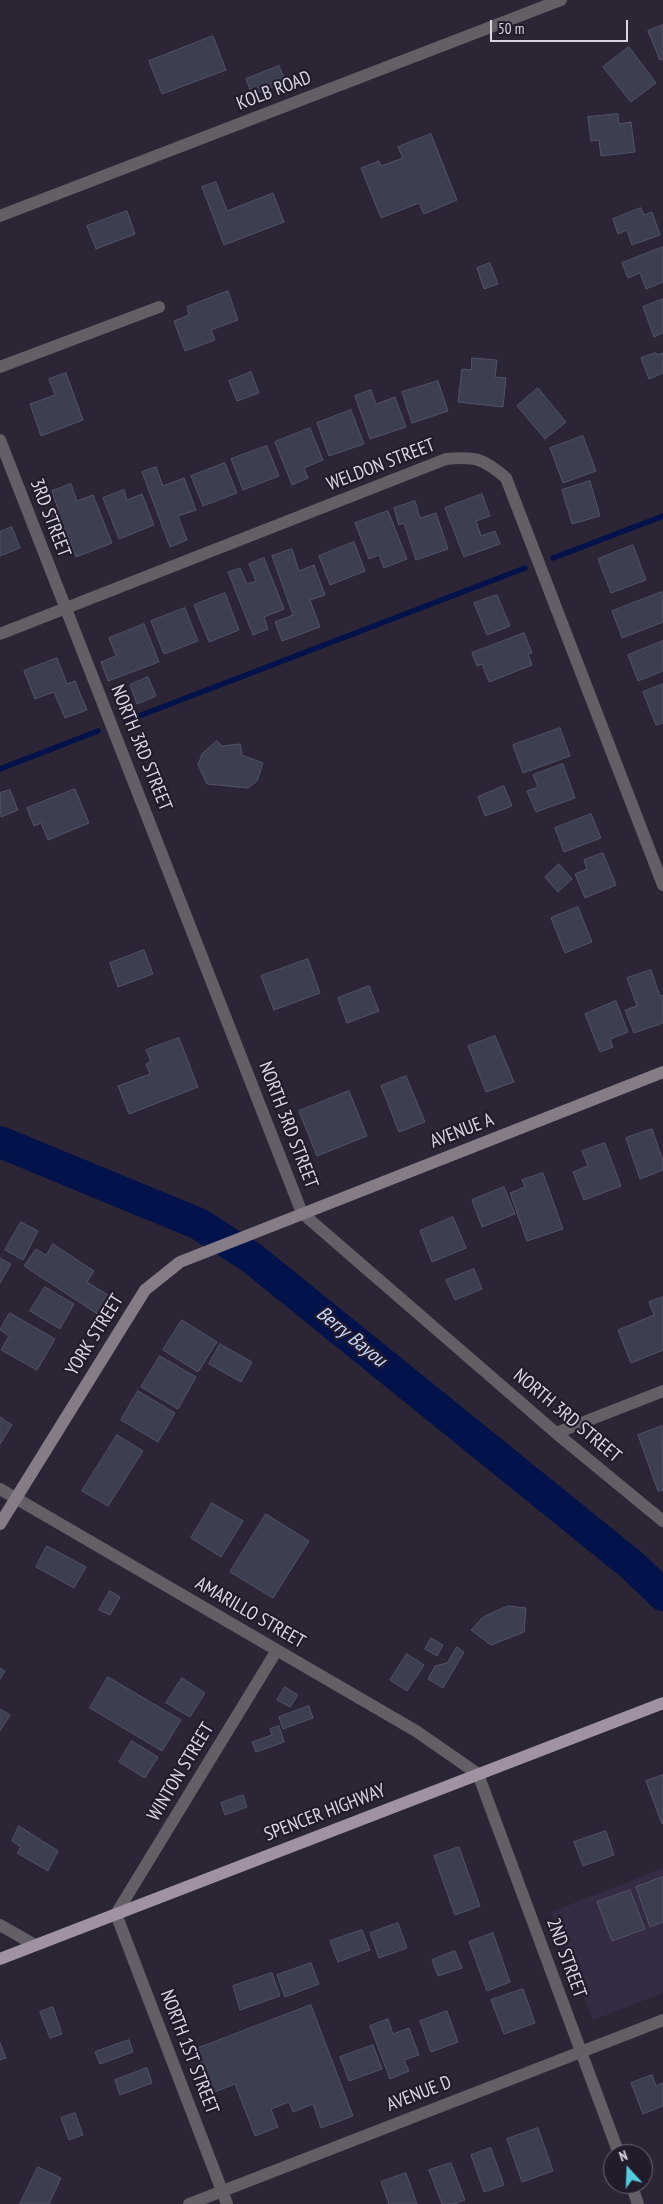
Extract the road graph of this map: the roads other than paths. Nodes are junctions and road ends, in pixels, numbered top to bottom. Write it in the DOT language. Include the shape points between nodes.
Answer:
graph roads {
  1 [pos="561,0"];
  2 [pos="0,216"];
  3 [pos="160,307"];
  4 [pos="0,367"];
  5 [pos="0,440"];
  6 [pos="65,609"];
  7 [pos="0,634"];
  8 [pos="663,885"];
  9 [pos="663,1072"];
  10 [pos="302,1213"];
  11 [pos="274,1225"];
  12 [pos="663,1391"];
  13 [pos="556,1432"];
  14 [pos="0,1489"];
  15 [pos="16,1498"];
  16 [pos="663,1521"];
  17 [pos="0,1524"];
  18 [pos="277,1650"];
  19 [pos="663,1703"];
  20 [pos="478,1774"];
  21 [pos="116,1914"];
  22 [pos="0,1925"];
  23 [pos="35,1945"];
  24 [pos="0,1959"];
  25 [pos="663,2020"];
  26 [pos="580,2052"];
  27 [pos="615,2144"];
  28 [pos="222,2191"];
  29 [pos="189,2204"];
  30 [pos="227,2204"];
  1 -- 2 [label="street, KOLB ROAD"];
  3 -- 4 [label="street"];
  5 -- 6 [label="street, 3RD STREET"];
  6 -- 7 [label="street, WELDON STREET"];
  6 -- 8 [label="street, WELDON STREET" via="446,459 469,457 491,465 506,478"];
  6 -- 10 [label="street, NORTH 3RD STREET"];
  9 -- 10 [label="street, AVENUE A"];
  10 -- 11 [label="street, AVENUE A"];
  10 -- 13 [label="street, NORTH 3RD STREET"];
  11 -- 15 [label="street, YORK STREET" via="180,1262 145,1290"];
  12 -- 13 [label="street"];
  13 -- 16 [label="street, NORTH 3RD STREET"];
  14 -- 15 [label="street, AMARILLO STREET"];
  15 -- 17 [label="street, YORK STREET"];
  15 -- 18 [label="street, AMARILLO STREET"];
  18 -- 20 [label="street, AMARILLO STREET" via="416,1730"];
  18 -- 21 [label="street, WINTON STREET"];
  19 -- 20 [label="main road, SPENCER HIGHWAY"];
  20 -- 21 [label="main road, SPENCER HIGHWAY"];
  20 -- 26 [label="street, 2ND STREET"];
  21 -- 23 [label="main road, SPENCER HIGHWAY"];
  21 -- 28 [label="street, NORTH 1ST STREET"];
  22 -- 23 [label="street"];
  23 -- 24 [label="main road, SPENCER HIGHWAY"];
  25 -- 26 [label="street, AVENUE D"];
  26 -- 27 [label="street, 2ND STREET"];
  26 -- 28 [label="street, AVENUE D"];
  28 -- 29 [label="street, AVENUE D"];
  28 -- 30 [label="street, NORTH 1ST STREET"];
}
